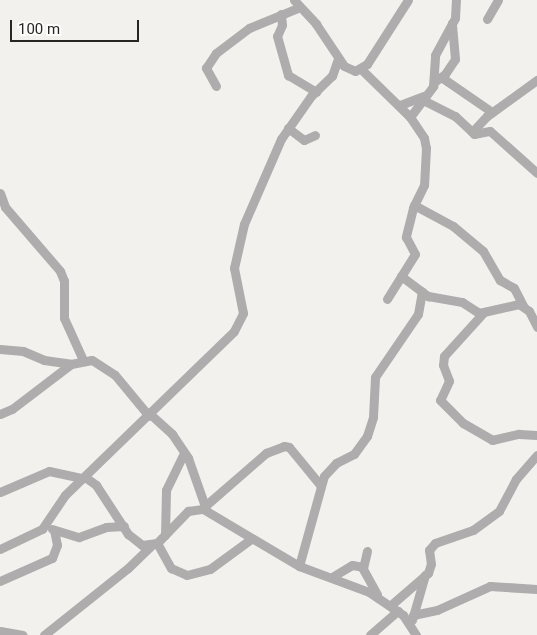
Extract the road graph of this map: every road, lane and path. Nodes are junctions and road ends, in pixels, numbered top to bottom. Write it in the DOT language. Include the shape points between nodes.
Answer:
graph roads {
  1 [pos="408,0"];
  2 [pos="456,0"];
  3 [pos="498,0"];
  4 [pos="297,3"];
  5 [pos="281,14"];
  6 [pos="487,20"];
  7 [pos="452,23"];
  8 [pos="338,59"];
  9 [pos="361,69"];
  10 [pos="438,79"];
  11 [pos="537,80"];
  12 [pos="216,86"];
  13 [pos="316,92"];
  14 [pos="426,97"];
  15 [pos="400,105"];
  16 [pos="492,112"];
  17 [pos="410,117"];
  18 [pos="288,128"];
  19 [pos="472,132"];
  20 [pos="315,135"];
  21 [pos="537,173"];
  22 [pos="0,193"];
  23 [pos="414,206"];
  24 [pos="401,276"];
  25 [pos="422,291"];
  26 [pos="387,299"];
  27 [pos="537,306"];
  28 [pos="525,308"];
  29 [pos="483,313"];
  30 [pos="537,327"];
  31 [pos="0,349"];
  32 [pos="83,360"];
  33 [pos="71,364"];
  34 [pos="0,414"];
  35 [pos="150,415"];
  36 [pos="537,435"];
  37 [pos="184,453"];
  38 [pos="537,455"];
  39 [pos="84,478"];
  40 [pos="321,486"];
  41 [pos="0,492"];
  42 [pos="205,508"];
  43 [pos="124,526"];
  44 [pos="50,527"];
  45 [pos="165,535"];
  46 [pos="251,539"];
  47 [pos="155,544"];
  48 [pos="0,548"];
  49 [pos="368,552"];
  50 [pos="299,566"];
  51 [pos="363,567"];
  52 [pos="425,575"];
  53 [pos="332,577"];
  54 [pos="0,581"];
  55 [pos="537,589"];
  56 [pos="380,598"];
  57 [pos="390,605"];
  58 [pos="398,611"];
  59 [pos="413,615"];
  60 [pos="410,626"];
  61 [pos="0,631"];
  62 [pos="23,635"];
  63 [pos="44,635"];
  64 [pos="370,635"];
  65 [pos="416,635"];
  1 -- 9 [label="street"];
  2 -- 7 [label="street"];
  3 -- 6 [label="street"];
  4 -- 5 [label="street"];
  4 -- 8 [label="street" via="316,24"];
  5 -- 12 [label="street" via="249,28 208,60 206,72"];
  5 -- 13 [label="street" via="277,36 288,75"];
  7 -- 10 [label="street" via="435,55"];
  7 -- 10 [label="street" via="457,51 451,66"];
  8 -- 9 [label="street" via="350,70"];
  8 -- 13 [label="street" via="332,76"];
  9 -- 15 [label="street"];
  10 -- 14 [label="street"];
  10 -- 16 [label="street"];
  11 -- 16 [label="street"];
  13 -- 18 [label="street"];
  14 -- 15 [label="street"];
  14 -- 17 [label="street"];
  14 -- 19 [label="street"];
  15 -- 17 [label="street"];
  16 -- 19 [label="street"];
  17 -- 23 [label="street" via="424,138 426,148 424,185"];
  18 -- 20 [label="street" via="304,140"];
  18 -- 35 [label="street" via="263,179 238,247 234,268 243,313 241,321 225,343"];
  19 -- 21 [label="street" via="490,131"];
  22 -- 32 [label="street" via="5,207 60,271 64,282 64,318"];
  23 -- 24 [label="street" via="406,237 415,254"];
  23 -- 28 [label="street" via="453,226 483,251 500,280 514,288"];
  24 -- 25 [label="street"];
  24 -- 26 [label="street"];
  25 -- 29 [label="street" via="462,302"];
  25 -- 40 [label="street" via="418,314 375,377 373,417 367,436 354,454 329,469"];
  27 -- 28 [label="street"];
  28 -- 29 [label="street" via="512,304"];
  28 -- 30 [label="street"];
  29 -- 36 [label="street" via="444,356 443,366 449,381 440,400 463,423 492,440 519,434"];
  31 -- 33 [label="street" via="23,351 44,360"];
  32 -- 33 [label="street"];
  32 -- 35 [label="street" via="101,364 115,375"];
  33 -- 34 [label="street" via="12,409"];
  35 -- 37 [label="street" via="172,434"];
  35 -- 39 [label="street"];
  37 -- 42 [label="street"];
  37 -- 45 [label="street" via="166,490"];
  38 -- 52 [label="street" via="516,479 499,511 473,530 440,540 432,546 430,568"];
  39 -- 41 [label="street" via="48,472"];
  39 -- 43 [label="street" via="96,485"];
  39 -- 44 [label="street" via="65,495"];
  40 -- 42 [label="street" via="284,446 266,453"];
  40 -- 50 [label="street"];
  42 -- 45 [label="street" via="188,511"];
  42 -- 46 [label="street"];
  43 -- 44 [label="street" via="106,527 79,537"];
  43 -- 47 [label="street" via="136,541"];
  44 -- 48 [label="street"];
  44 -- 54 [label="street" via="57,545 52,558"];
  45 -- 47 [label="street"];
  46 -- 47 [label="street" via="210,569 187,576 171,568"];
  46 -- 50 [label="street"];
  47 -- 63 [label="street"];
  49 -- 51 [label="street"];
  50 -- 53 [label="street"];
  51 -- 53 [label="street" via="352,565"];
  51 -- 56 [label="street" via="366,578"];
  52 -- 57 [label="street"];
  52 -- 59 [label="street"];
  53 -- 56 [label="street"];
  55 -- 59 [label="street" via="490,586 437,610"];
  56 -- 57 [label="street"];
  57 -- 58 [label="street"];
  58 -- 60 [label="street"];
  58 -- 64 [label="street"];
  59 -- 60 [label="street"];
  60 -- 65 [label="street"];
  61 -- 62 [label="street"];
}
